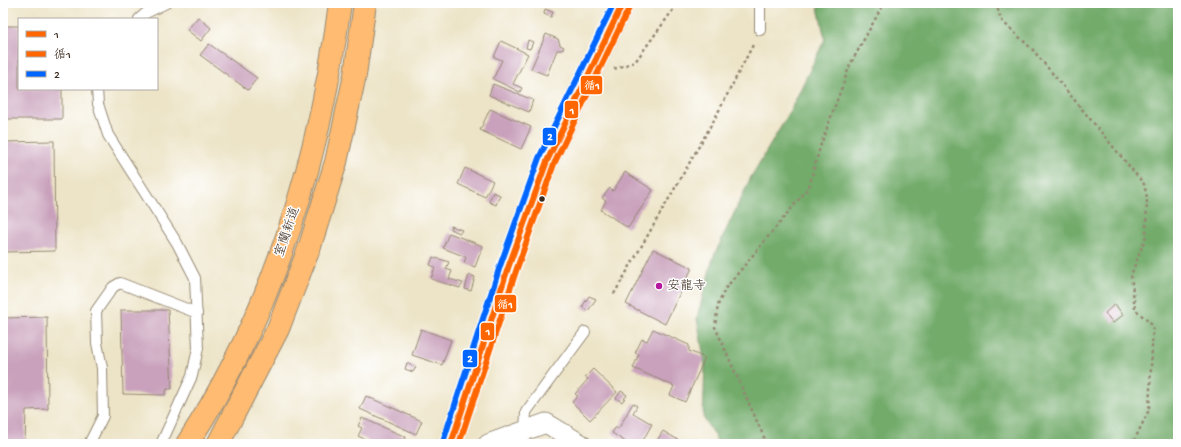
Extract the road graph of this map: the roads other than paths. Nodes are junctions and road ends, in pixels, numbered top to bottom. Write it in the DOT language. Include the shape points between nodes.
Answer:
graph roads {
  1 [pos="166,3"];
  2 [pos="340,3"];
  3 [pos="365,3"];
  4 [pos="622,3"];
  5 [pos="760,3"];
  6 [pos="140,18"];
  7 [pos="760,30"];
  8 [pos="97,90"];
  9 [pos="197,313"];
  10 [pos="585,332"];
  11 [pos="525,431"];
  12 [pos="88,444"];
  13 [pos="160,444"];
  14 [pos="187,444"];
  15 [pos="218,444"];
  16 [pos="451,444"];
  17 [pos="488,444"];
  18 [pos="581,444"];
  1 -- 6 [label="lane"];
  2 -- 14 [label="highway, 室蘭新道" via="322,114 289,232 252,324 231,367"];
  3 -- 15 [label="highway, 室蘭新道" via="355,75 336,162 310,246 278,329"];
  4 -- 16 [label="street" via="547,161 508,268"];
  5 -- 7 [label="lane"];
  8 -- 9 [label="lane" via="98,104 108,135 177,243 195,278"];
  9 -- 12 [label="lane" via="120,283 112,288 96,311 96,343 102,368 103,416"];
  9 -- 13 [label="lane" via="198,348 192,376"];
  10 -- 11 [label="lane" via="526,412"];
  11 -- 17 [label="street"];
  11 -- 18 [label="street" via="546,423"];
}
